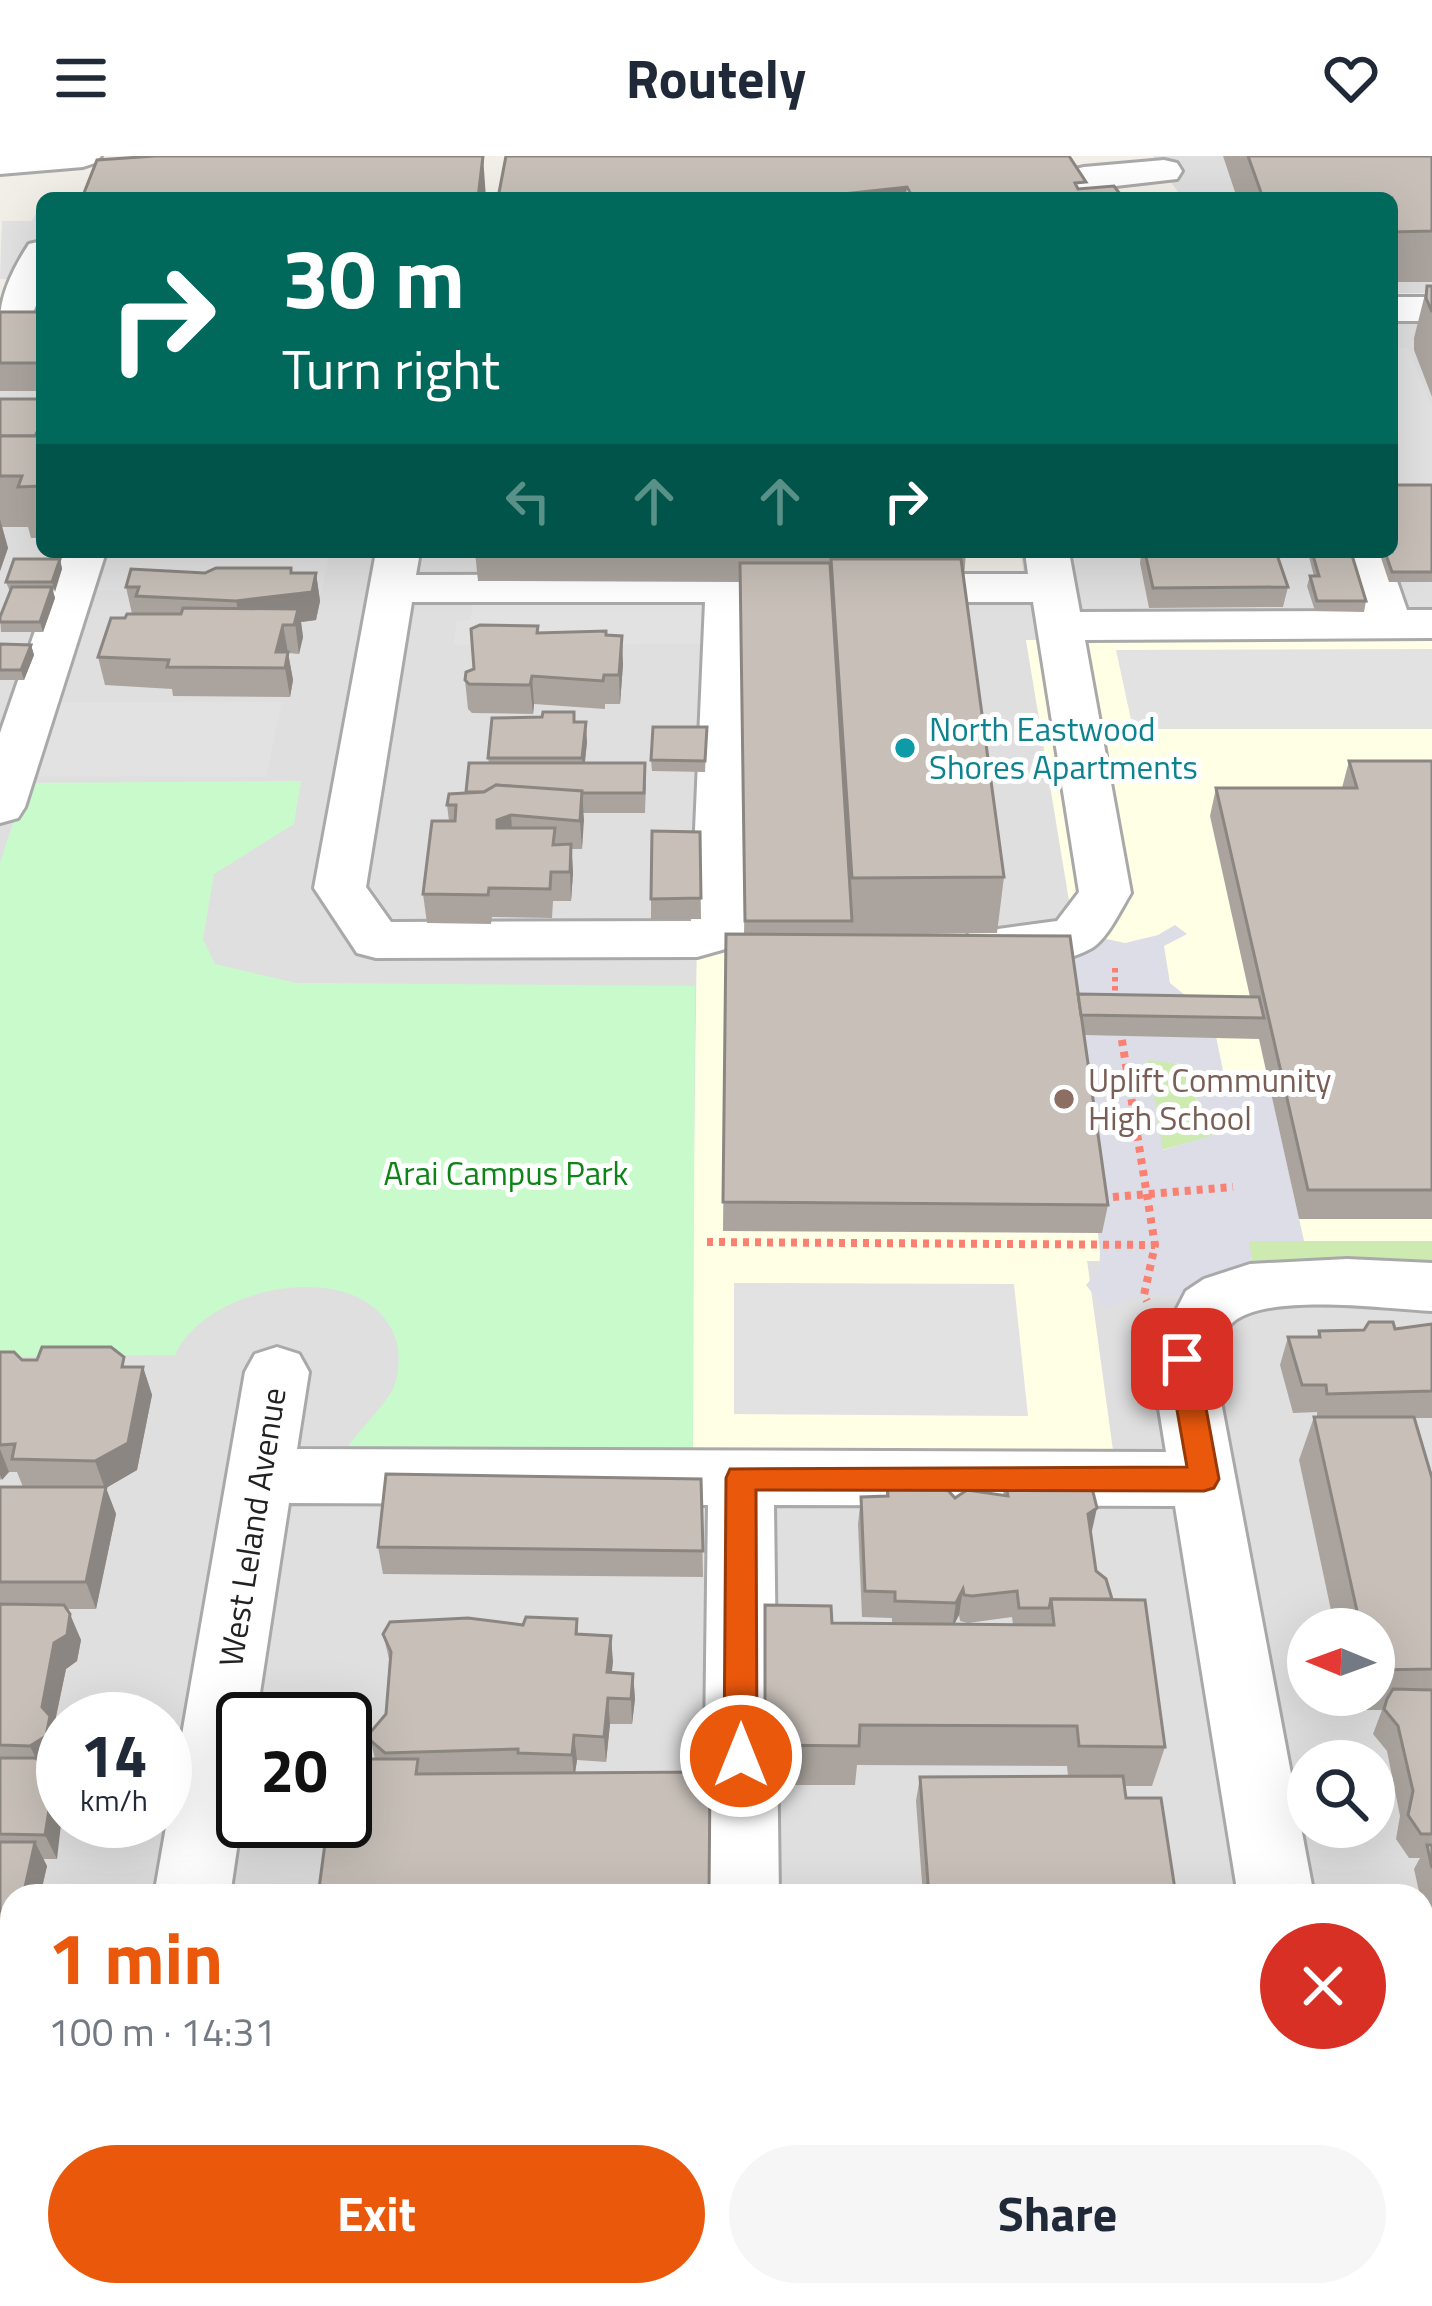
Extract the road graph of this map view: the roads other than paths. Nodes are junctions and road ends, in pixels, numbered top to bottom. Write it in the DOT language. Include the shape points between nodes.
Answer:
graph roads {
  1 [pos="83,156"];
  2 [pos="0,163"];
  3 [pos="1167,175"];
  4 [pos="1092,192"];
  5 [pos="36,268"];
  6 [pos="1398,309"];
  7 [pos="1432,309"];
  8 [pos="19,313"];
  9 [pos="82,558"];
  10 [pos="1369,558"];
  11 [pos="394,570"];
  12 [pos="728,588"];
  13 [pos="1054,593"];
  14 [pos="1411,624"];
  15 [pos="0,807"];
  16 [pos="944,946"];
  17 [pos="1432,1287"];
  18 [pos="277,1372"];
  19 [pos="260,1476"];
  20 [pos="741,1478"];
  21 [pos="1204,1479"];
  22 [pos="195,1884"];
  23 [pos="740,1884"];
  24 [pos="1274,1884"];
  1 -- 2 [label="street"];
  3 -- 4 [label="street" via="1084,178"];
  5 -- 8 [label="street"];
  6 -- 7 [label="street"];
  9 -- 15 [label="street"];
  10 -- 14 [label="street"];
  11 -- 12 [label="street"];
  11 -- 12 [label="street" via="340,888 376,940 717,933"];
  12 -- 13 [label="street"];
  13 -- 14 [label="street"];
  13 -- 16 [label="street" via="1105,893 1076,934 1030,945"];
  17 -- 21 [label="street" via="1270,1282 1238,1288 1209,1307 1182,1359"];
  18 -- 19 [label="street, West Leland Avenue"];
  19 -- 20 [label="street"];
  19 -- 22 [label="street, West Leland Avenue"];
  20 -- 21 [label="street"];
  20 -- 23 [label="street"];
  21 -- 24 [label="street"];
}
